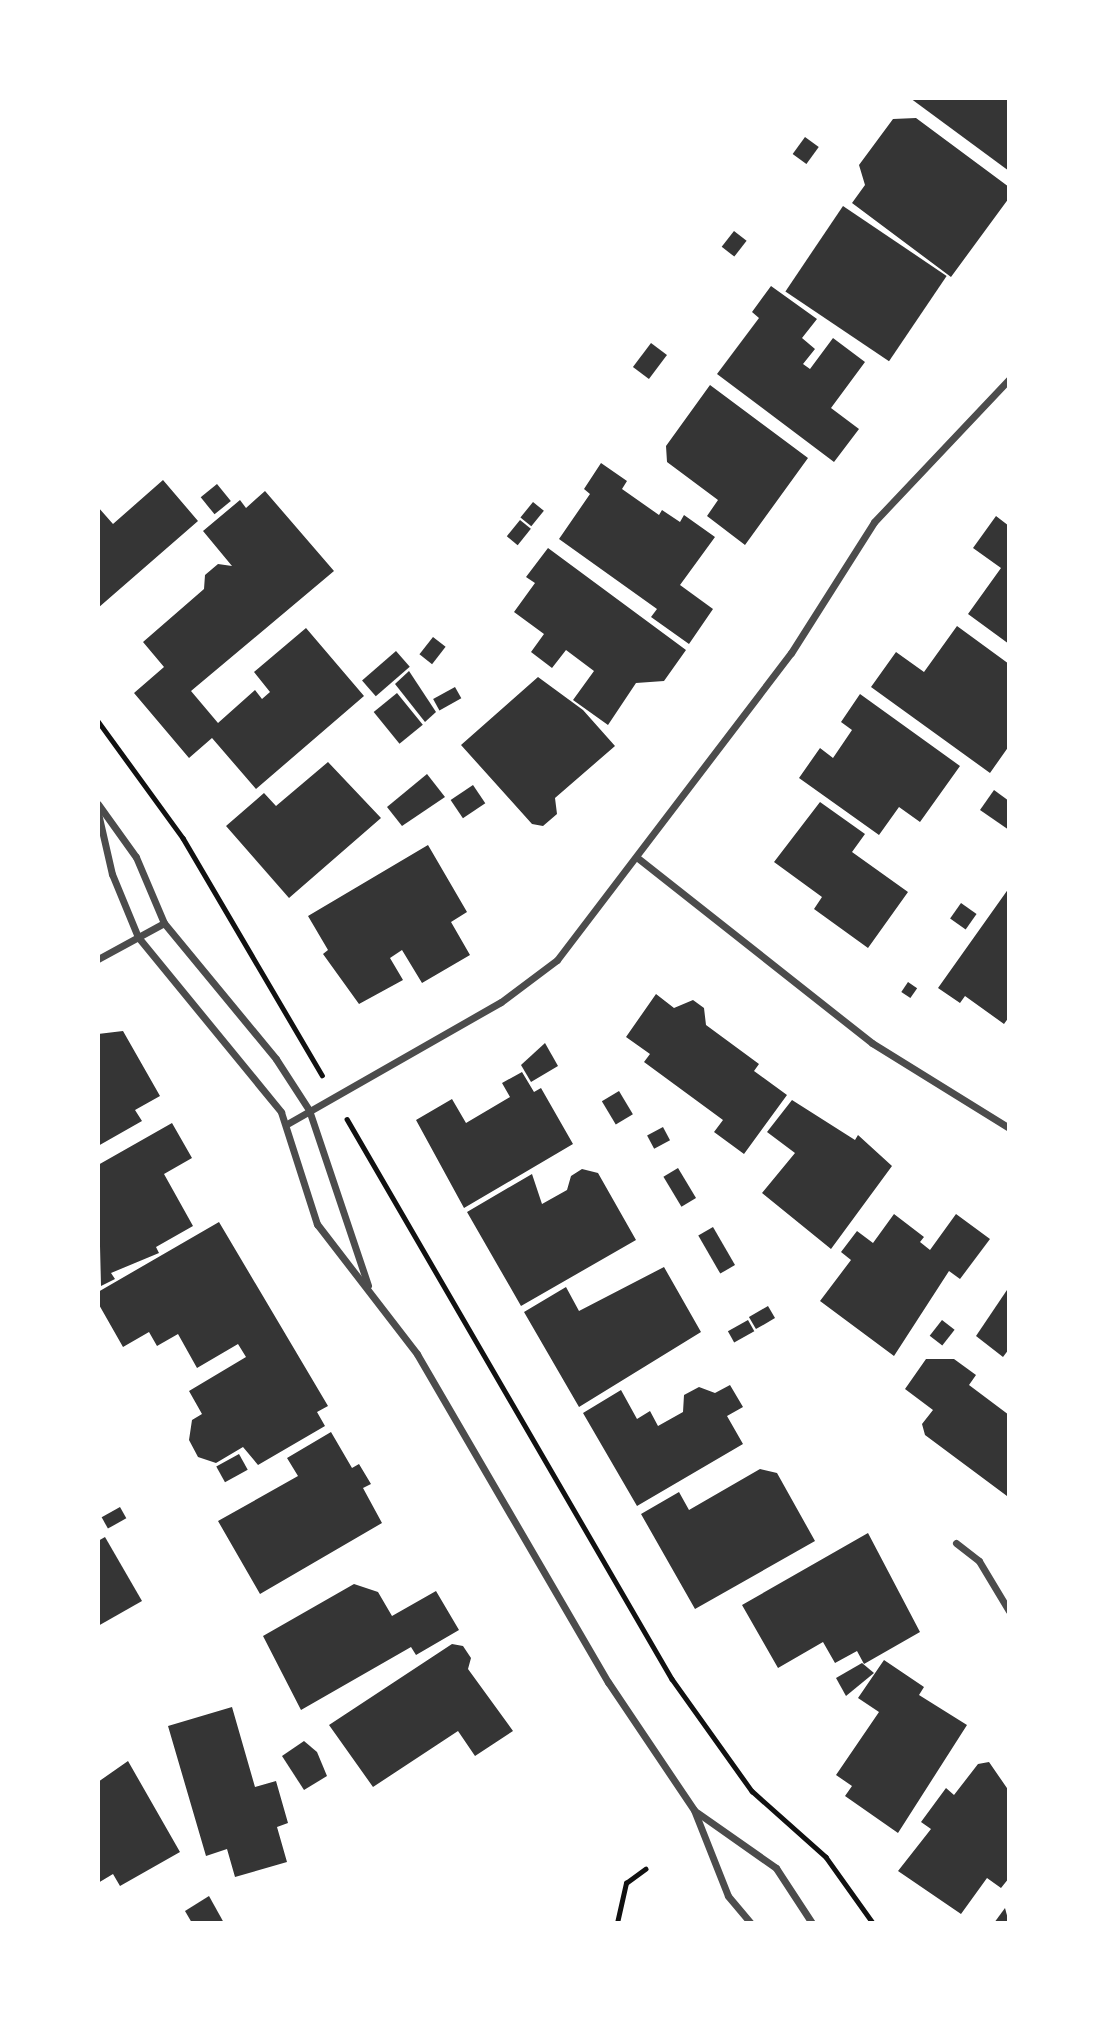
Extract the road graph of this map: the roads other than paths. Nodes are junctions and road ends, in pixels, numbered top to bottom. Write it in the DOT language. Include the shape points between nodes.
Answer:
graph roads {
  1 [pos="1009,379"];
  2 [pos="98,804"];
  3 [pos="98,813"];
  4 [pos="639,859"];
  5 [pos="164,923"];
  6 [pos="138,937"];
  7 [pos="98,959"];
  8 [pos="309,1110"];
  9 [pos="287,1124"];
  10 [pos="1009,1128"];
  11 [pos="370,1289"];
  12 [pos="956,1543"];
  13 [pos="1005,1596"];
  14 [pos="1009,1611"];
  15 [pos="694,1810"];
  16 [pos="751,1923"];
  17 [pos="811,1923"];
  1 -- 4 [label="street" via="874,522 791,653"];
  2 -- 5 [label="street" via="136,857"];
  3 -- 6 [label="street" via="111,874"];
  4 -- 8 [label="street" via="580,934 530,982"];
  4 -- 10 [label="street" via="872,1043"];
  5 -- 6 [label="street"];
  5 -- 8 [label="street" via="276,1059"];
  6 -- 7 [label="street"];
  6 -- 9 [label="street"];
  8 -- 9 [label="street"];
  8 -- 11 [label="street"];
  9 -- 11 [label="street" via="317,1224 335,1254"];
  11 -- 15 [label="street" via="417,1354 614,1693"];
  12 -- 13 [label="street" via="979,1561"];
  13 -- 14 [label="street"];
  15 -- 16 [label="street" via="728,1896"];
  15 -- 17 [label="street" via="776,1868"];
}
